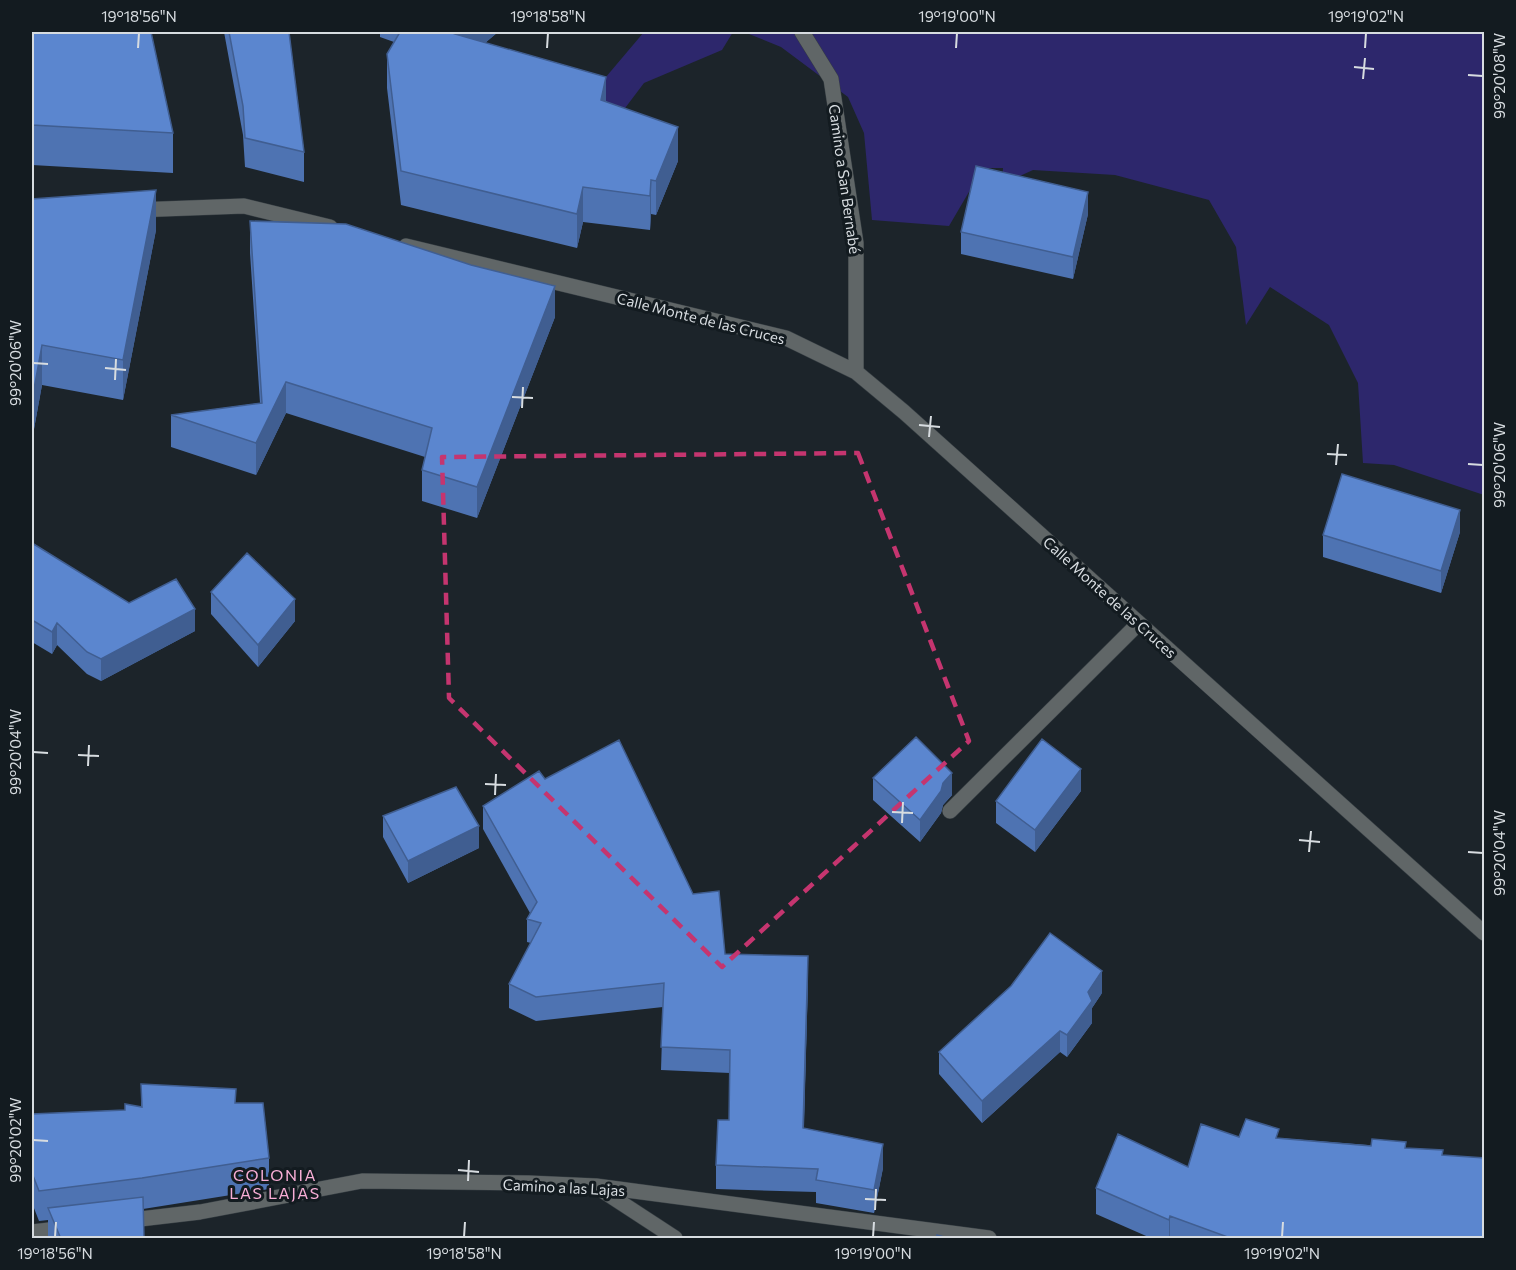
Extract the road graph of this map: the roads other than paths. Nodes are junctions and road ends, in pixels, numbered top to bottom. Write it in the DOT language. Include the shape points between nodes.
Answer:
graph roads {
  1 [pos="802,32"];
  2 [pos="114,210"];
  3 [pos="348,231"];
  4 [pos="394,243"];
  5 [pos="856,372"];
  6 [pos="1139,622"];
  7 [pos="950,811"];
  8 [pos="1485,933"];
  9 [pos="596,1186"];
  10 [pos="110,1223"];
  11 [pos="76,1227"];
  12 [pos="32,1232"];
  13 [pos="675,1239"];
  14 [pos="989,1239"];
  1 -- 5 [label="street, Camino a San Bernabé" via="831,80 856,243"];
  2 -- 3 [label="street" via="244,206"];
  4 -- 5 [label="street, Calle Monte de las Cruces" via="786,338"];
  5 -- 6 [label="street, Calle Monte de las Cruces"];
  6 -- 7 [label="street"];
  6 -- 8 [label="street, Calle Monte de las Cruces"];
  9 -- 10 [label="street, Camino a las Lajas" via="362,1182 200,1212"];
  9 -- 13 [label="street"];
  9 -- 14 [label="street, Camino a las Lajas"];
  11 -- 12 [label="street"];
}
